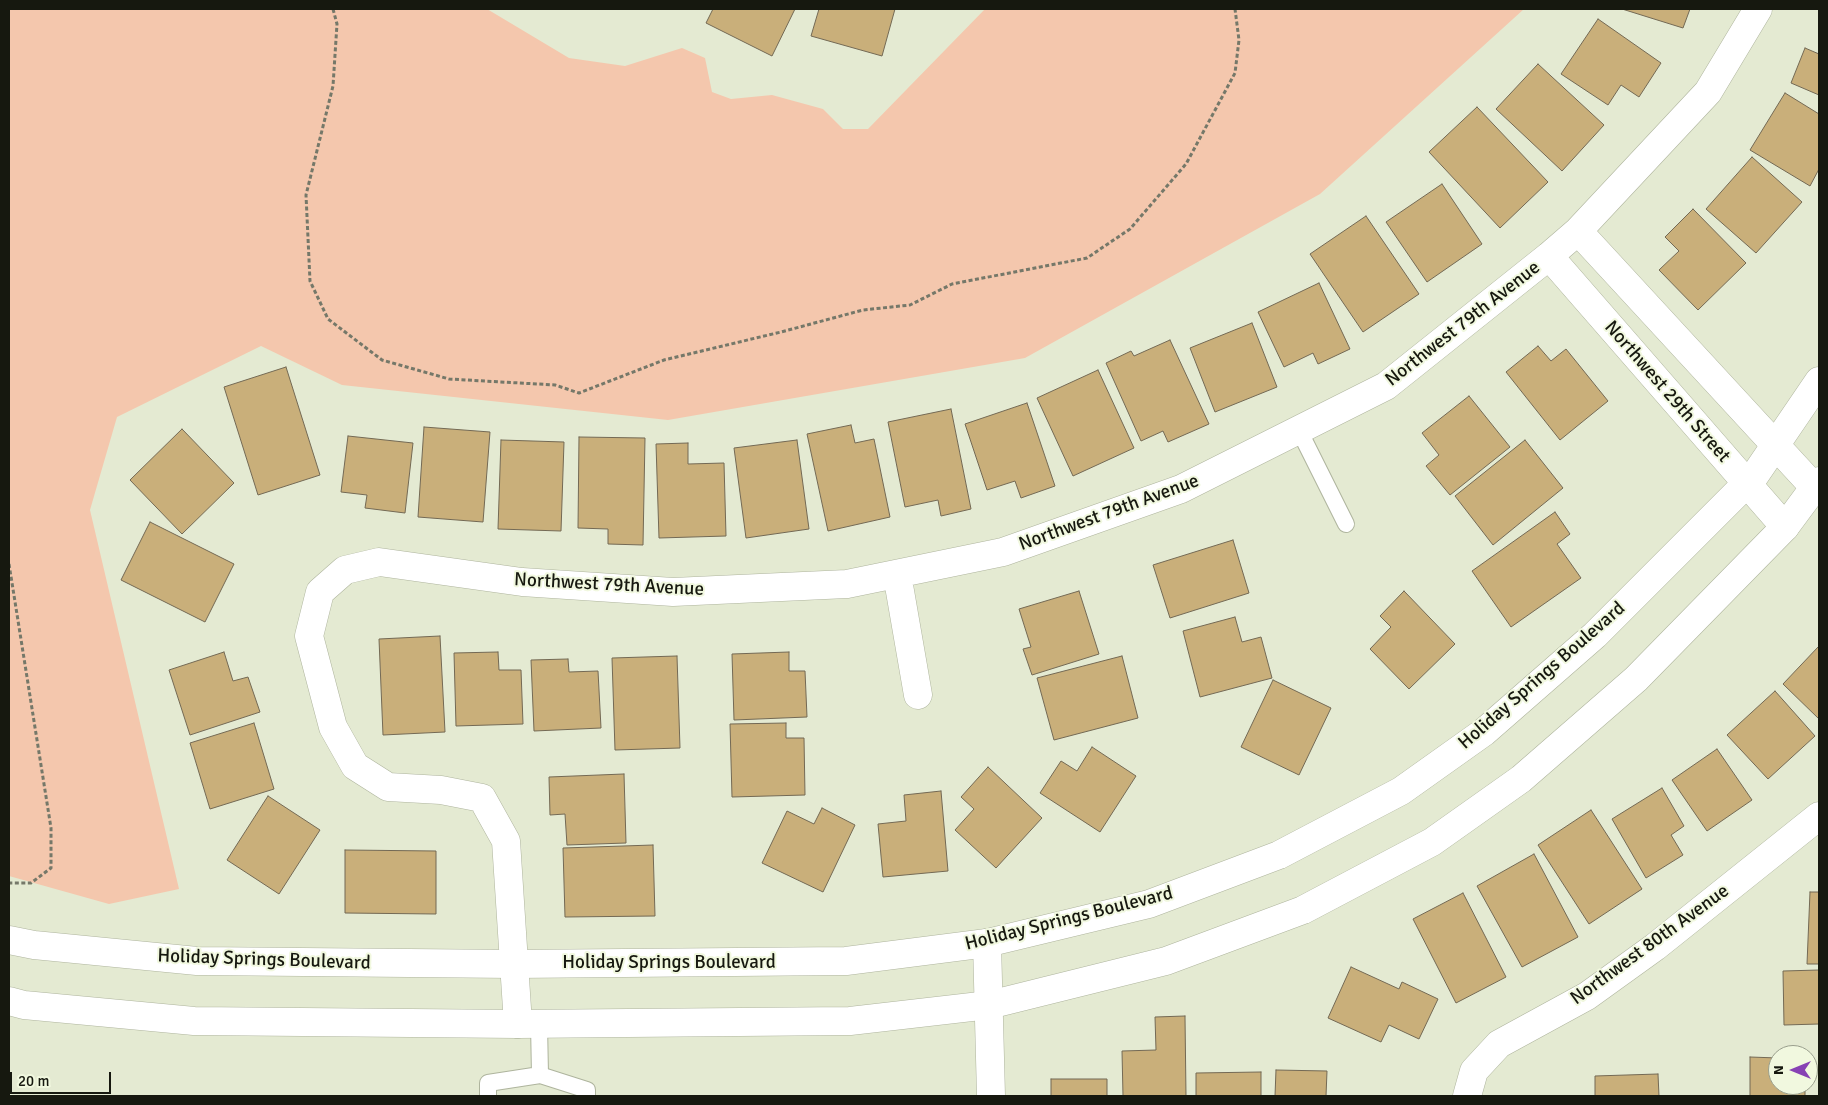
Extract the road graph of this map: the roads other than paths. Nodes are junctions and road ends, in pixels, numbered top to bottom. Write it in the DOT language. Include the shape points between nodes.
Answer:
graph roads {
  1 [pos="1758,9"];
  2 [pos="1578,231"];
  3 [pos="1548,256"];
  4 [pos="1819,381"];
  5 [pos="1298,430"];
  6 [pos="1776,444"];
  7 [pos="1746,483"];
  8 [pos="1817,484"];
  9 [pos="1346,524"];
  10 [pos="1785,527"];
  11 [pos="897,574"];
  12 [pos="918,695"];
  13 [pos="1819,816"];
  14 [pos="9,940"];
  15 [pos="987,943"];
  16 [pos="514,964"];
  17 [pos="9,1001"];
  18 [pos="989,1005"];
  19 [pos="528,1024"];
  20 [pos="540,1075"];
  21 [pos="488,1096"];
  22 [pos="587,1096"];
  23 [pos="991,1096"];
  24 [pos="1467,1096"];
  1 -- 2 [label="street, Northwest 79th Avenue" via="1708,92"];
  2 -- 3 [label="street, Northwest 79th Avenue"];
  2 -- 6 [label="street"];
  3 -- 5 [label="street, Northwest 79th Avenue" via="1386,386"];
  3 -- 7 [label="street, Northwest 29th Street"];
  4 -- 6 [label="street, Holiday Springs Boulevard"];
  5 -- 9 [label="lane"];
  5 -- 11 [label="street, Northwest 79th Avenue" via="1172,493 1003,552"];
  6 -- 7 [label="street, Holiday Springs Boulevard"];
  6 -- 8 [label="street"];
  7 -- 10 [label="street, Northwest 29th Street"];
  7 -- 15 [label="street, Holiday Springs Boulevard" via="1595,635 1484,732 1401,791 1279,855 1149,904"];
  8 -- 10 [label="street"];
  10 -- 18 [label="street" via="1636,679 1521,779 1432,842 1303,910 1166,961"];
  11 -- 12 [label="street"];
  11 -- 16 [label="street, Northwest 79th Avenue" via="847,584 673,592 522,582 379,562 344,570 320,592 309,636 333,727 355,766 388,787 441,790 482,798 506,841"];
  13 -- 24 [label="street, Northwest 80th Avenue" via="1655,947 1587,996 1499,1044 1474,1071"];
  14 -- 16 [label="street, Holiday Springs Boulevard" via="197,961"];
  15 -- 16 [label="street, Holiday Springs Boulevard" via="846,961"];
  15 -- 18 [label="street"];
  16 -- 19 [label="street"];
  17 -- 19 [label="street" via="194,1021"];
  18 -- 19 [label="street" via="850,1021"];
  18 -- 23 [label="street"];
  19 -- 20 [label="lane"];
  20 -- 21 [label="lane" via="488,1083"];
  20 -- 22 [label="lane" via="587,1090"];
}
